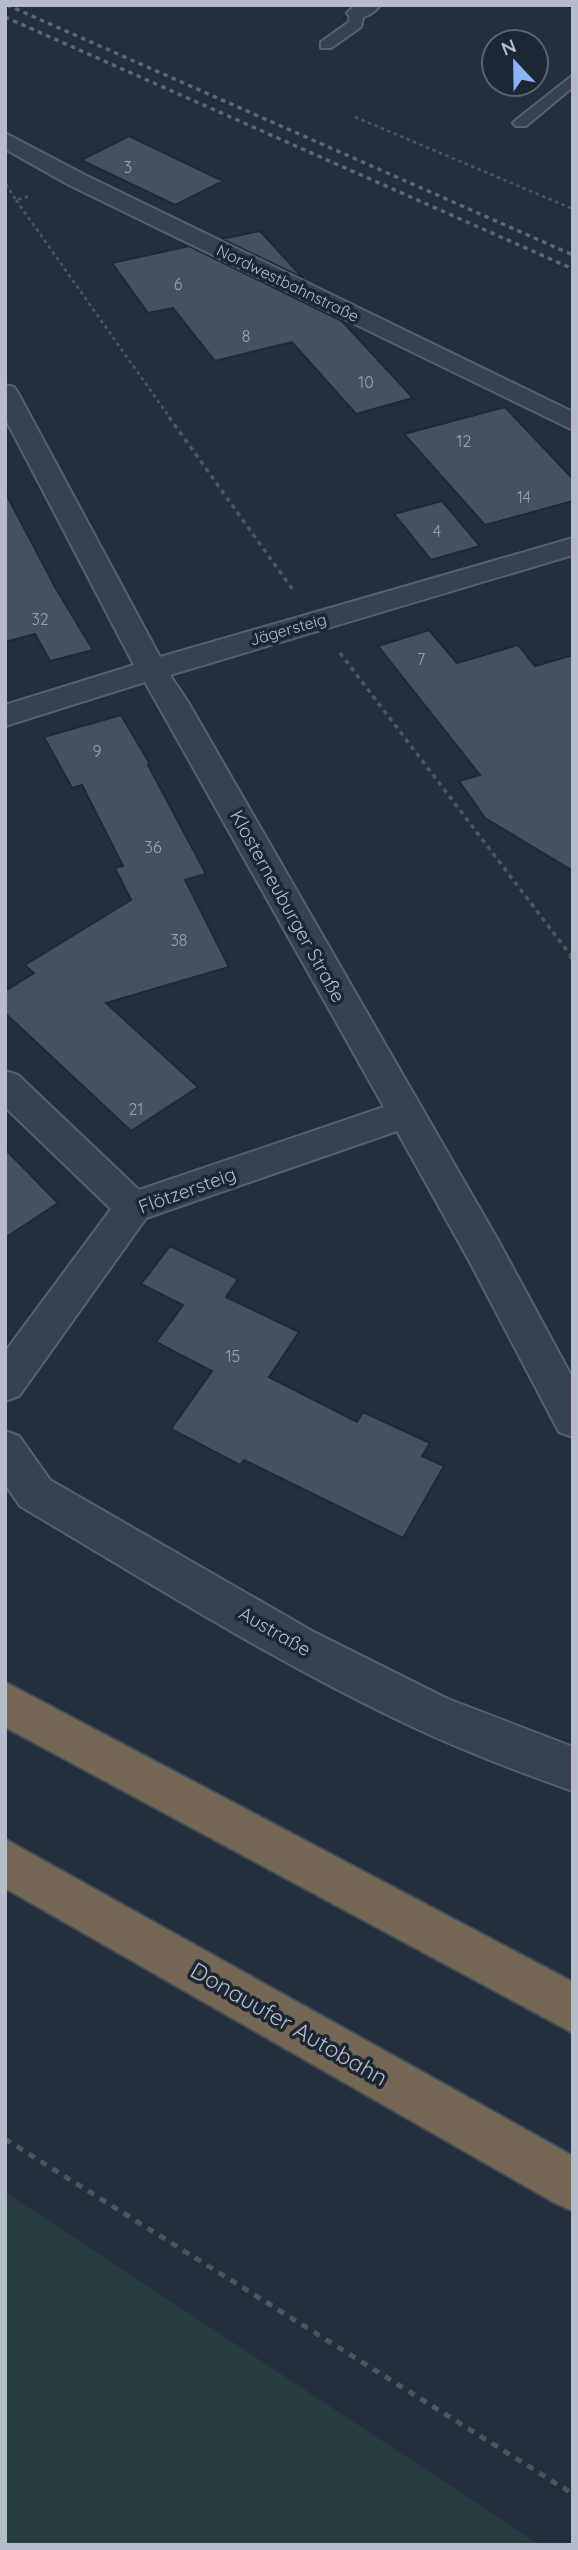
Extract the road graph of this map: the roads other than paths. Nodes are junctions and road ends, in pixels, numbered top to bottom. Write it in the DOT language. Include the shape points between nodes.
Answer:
graph roads {
  1 [pos="364,9"];
  2 [pos="326,45"];
  3 [pos="573,79"];
  4 [pos="521,123"];
  5 [pos="5,141"];
  6 [pos="5,393"];
  7 [pos="573,422"];
  8 [pos="573,546"];
  9 [pos="152,671"];
  10 [pos="5,716"];
  11 [pos="5,1085"];
  12 [pos="405,1114"];
  13 [pos="133,1207"];
  14 [pos="5,1384"];
  15 [pos="573,1419"];
  16 [pos="5,1449"];
  17 [pos="5,1703"];
  18 [pos="573,1769"];
  19 [pos="5,1862"];
  20 [pos="573,2009"];
  21 [pos="573,2185"];
  1 -- 2 [label="lane" via="356,24"];
  3 -- 4 [label="lane"];
  5 -- 7 [label="street, Nordwestbahnstraße"];
  6 -- 9 [label="street, Klosterneuburger Straße"];
  8 -- 9 [label="street, Jägersteig"];
  9 -- 10 [label="street, Jägersteig"];
  9 -- 12 [label="street, Klosterneuburger Straße"];
  11 -- 13 [label="street"];
  12 -- 13 [label="street, Flötzersteig"];
  12 -- 15 [label="street, Klosterneuburger Straße"];
  13 -- 14 [label="street, Flötzersteig"];
  16 -- 18 [label="street, Austraße" via="35,1493 375,1688 517,1751"];
  17 -- 20 [label="highway"];
  19 -- 21 [label="highway, Donauufer Autobahn"];
}
